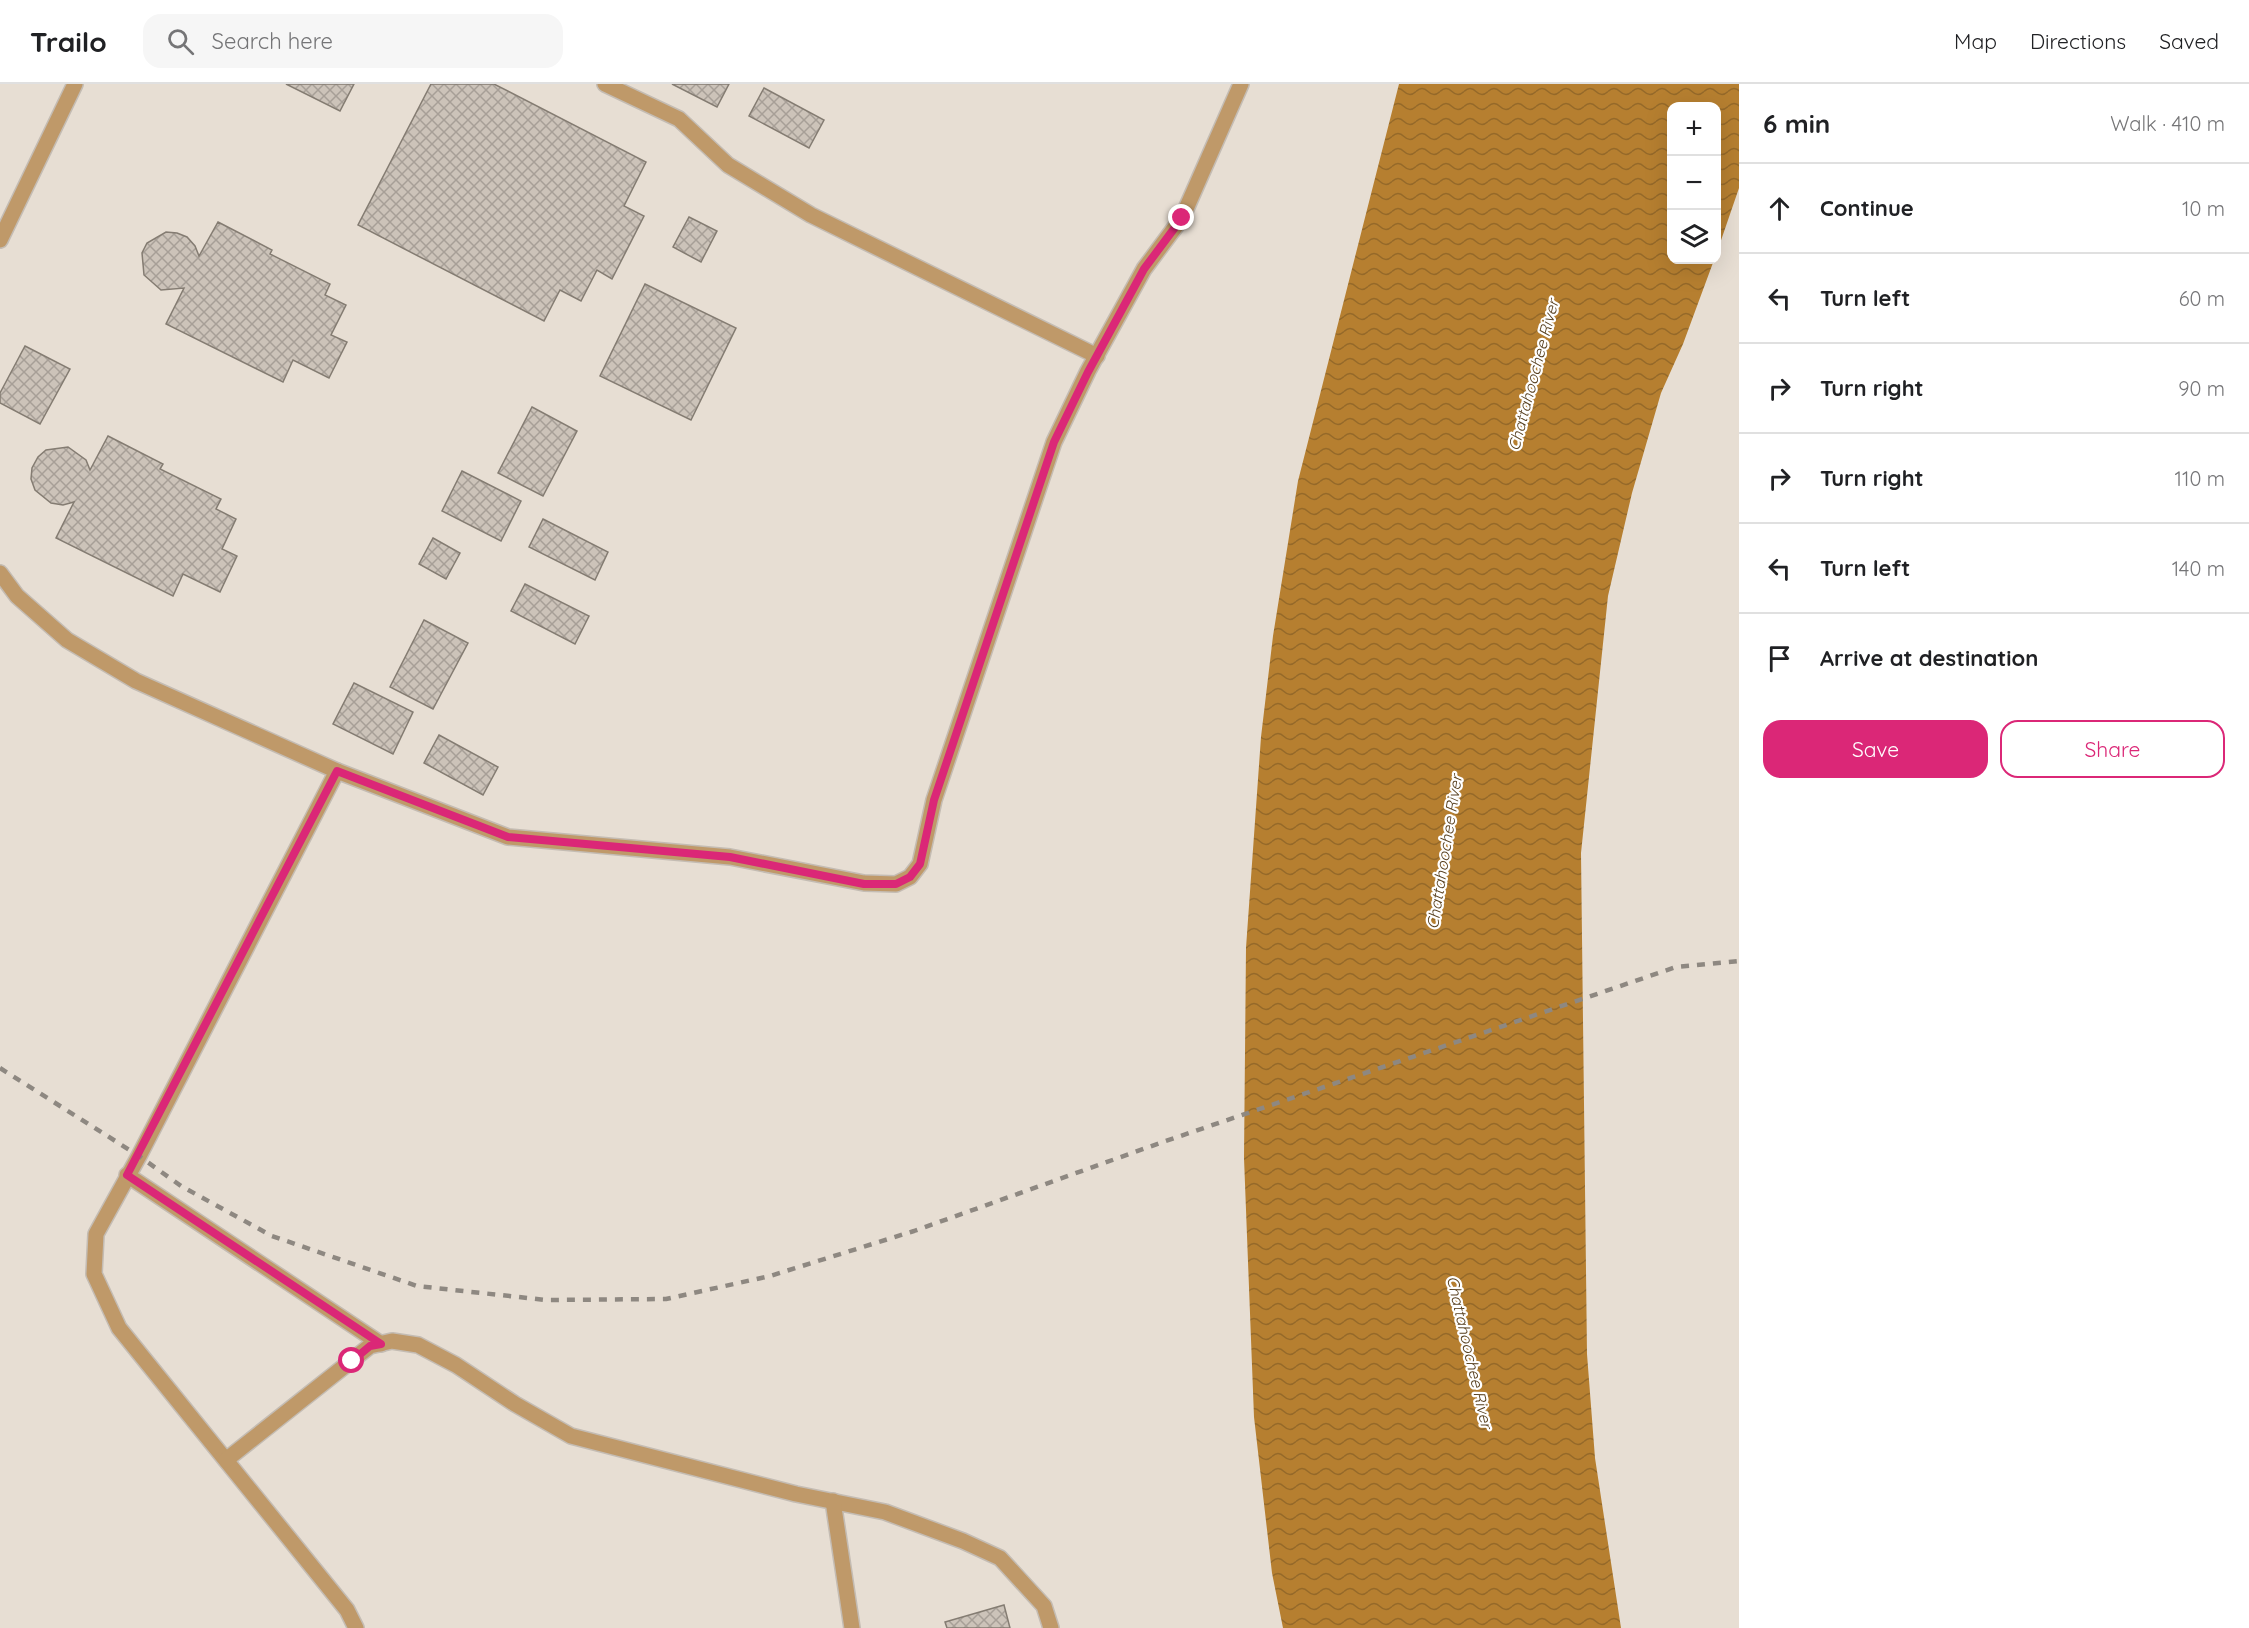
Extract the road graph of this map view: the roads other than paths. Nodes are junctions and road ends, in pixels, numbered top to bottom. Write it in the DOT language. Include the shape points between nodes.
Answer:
graph roads {
  1 [pos="75,84"];
  2 [pos="605,84"];
  3 [pos="1241,84"];
  4 [pos="0,240"];
  5 [pos="1096,357"];
  6 [pos="0,573"];
  7 [pos="337,771"];
  8 [pos="127,1175"];
  9 [pos="381,1344"];
  10 [pos="226,1460"];
  11 [pos="833,1501"];
  12 [pos="356,1628"];
  13 [pos="852,1628"];
  14 [pos="1051,1628"];
  1 -- 4 [label="lane"];
  2 -- 5 [label="lane" via="679,119 728,165 811,215"];
  3 -- 5 [label="lane" via="1182,218 1144,269"];
  5 -- 7 [label="lane" via="1054,442 934,800 920,864 910,877 896,884 864,884 730,857 508,837"];
  6 -- 7 [label="lane" via="17,596 67,640 136,681"];
  7 -- 8 [label="lane"];
  8 -- 9 [label="lane"];
  8 -- 10 [label="lane" via="96,1234 94,1274 119,1328"];
  9 -- 10 [label="lane" via="370,1346"];
  9 -- 11 [label="lane" via="392,1341 418,1345 571,1436"];
  10 -- 12 [label="lane" via="347,1610"];
  11 -- 13 [label="lane"];
  11 -- 14 [label="lane" via="885,1512 1000,1558 1044,1606"];
}
